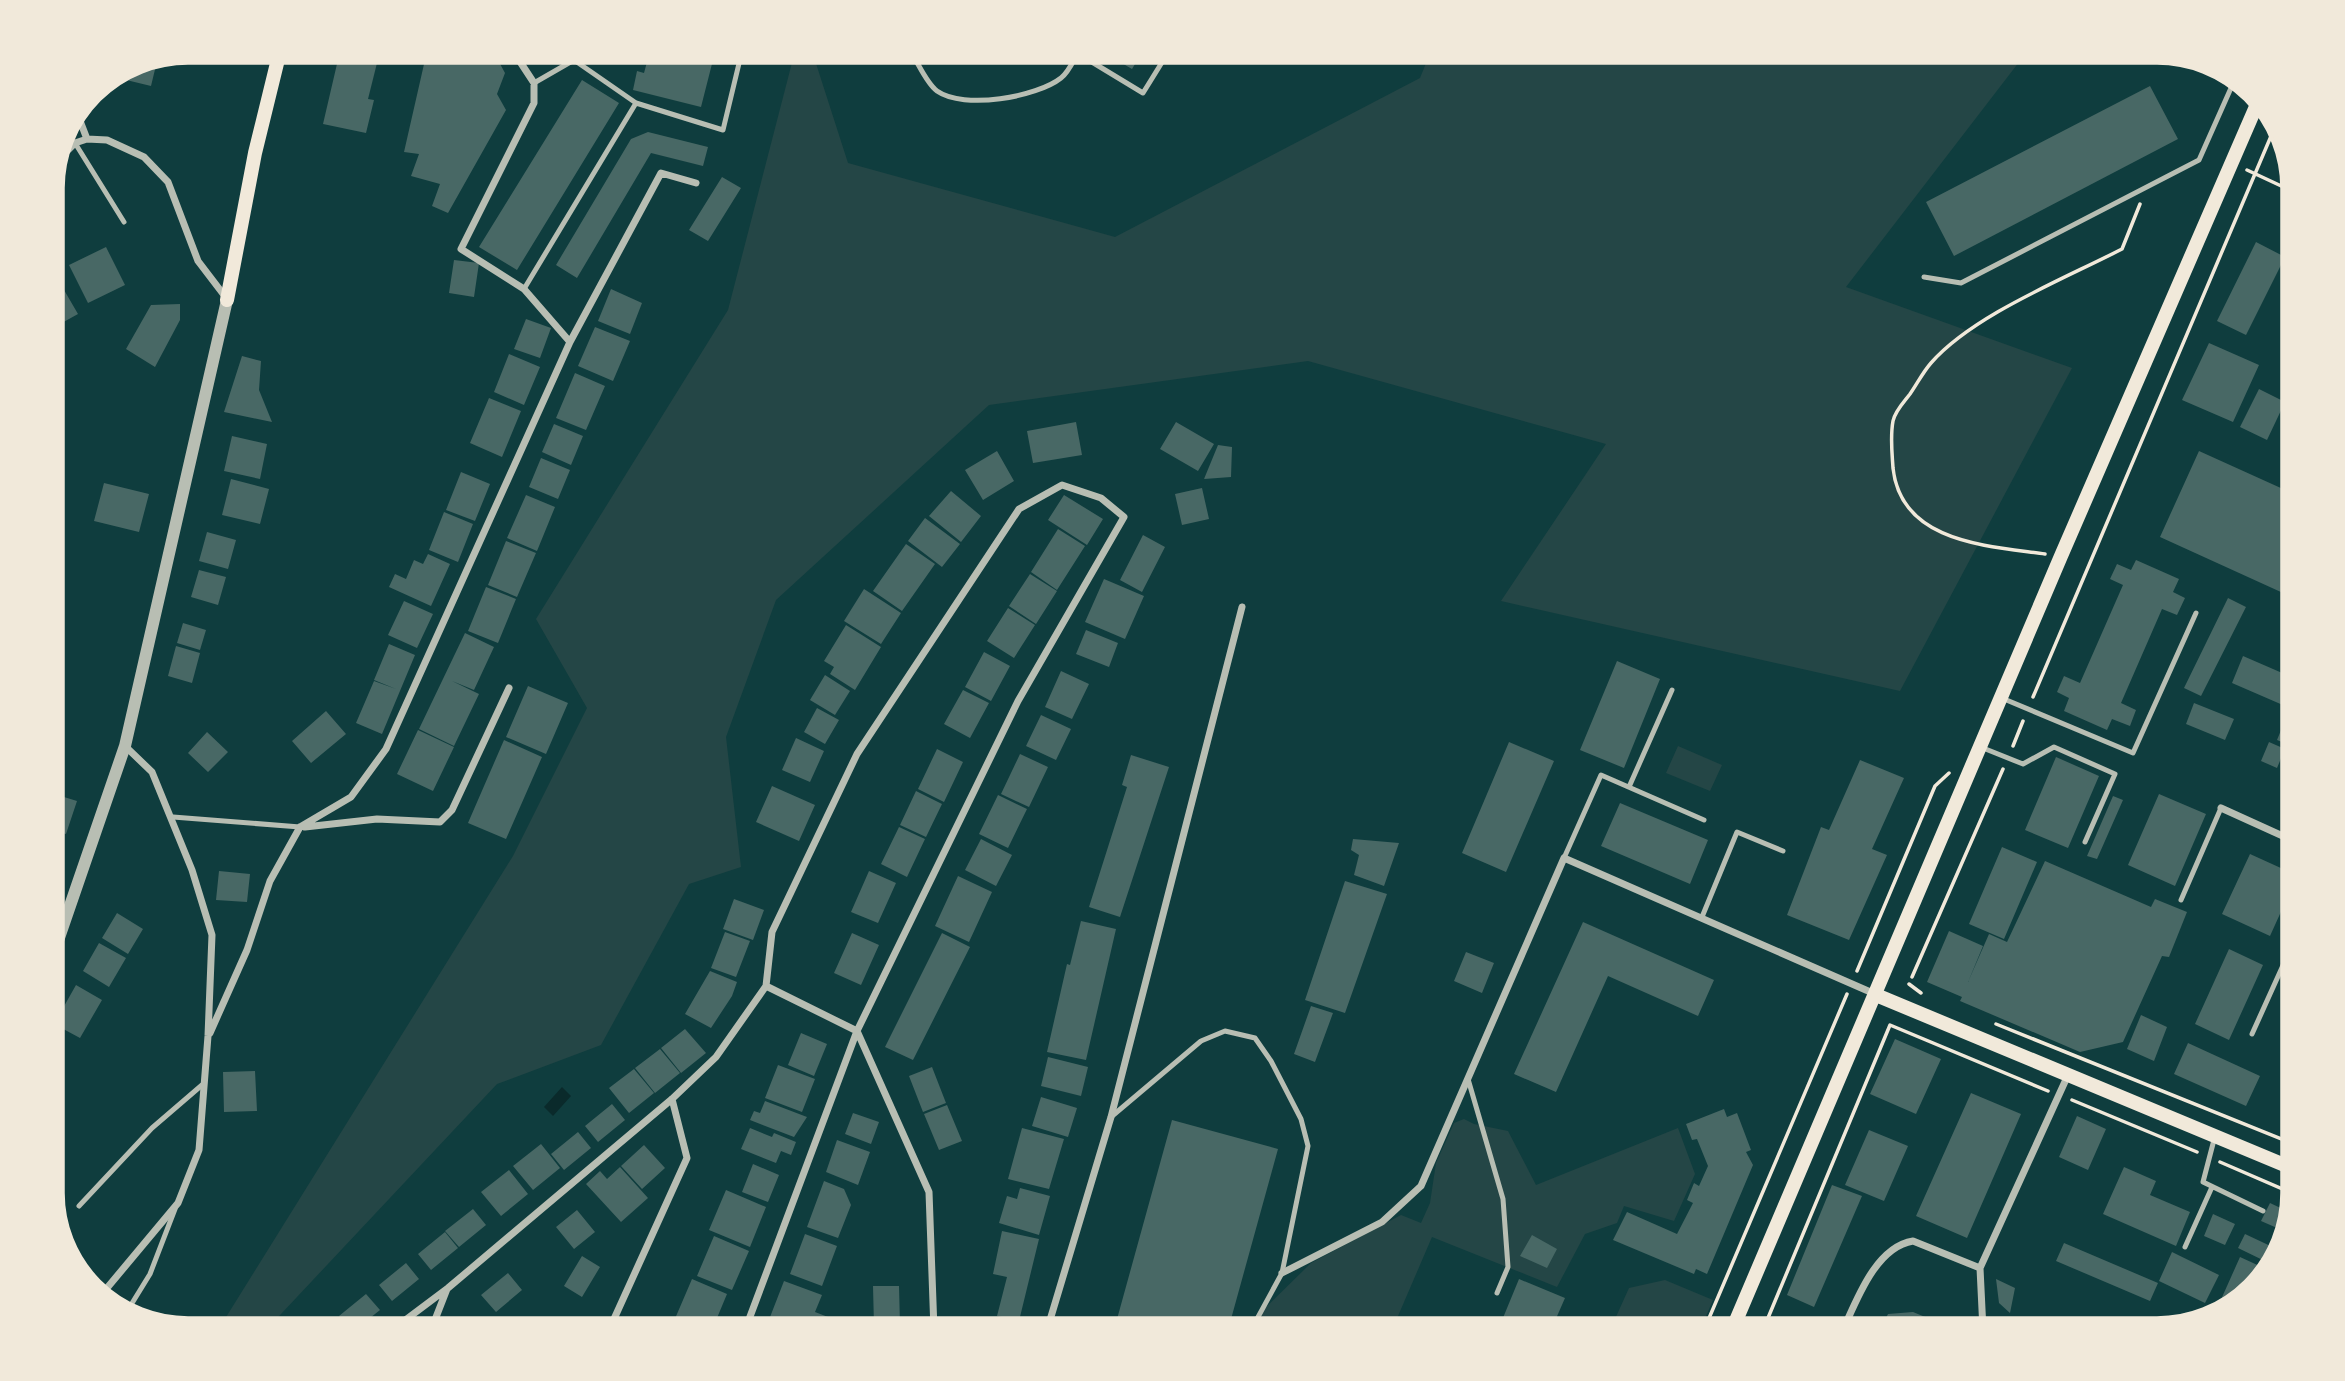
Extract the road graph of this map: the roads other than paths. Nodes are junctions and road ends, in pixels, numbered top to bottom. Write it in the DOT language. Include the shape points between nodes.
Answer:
graph roads {
  1 [pos="277,63"];
  2 [pos="521,63"];
  3 [pos="569,63"];
  4 [pos="578,63"];
  5 [pos="739,63"];
  6 [pos="919,63"];
  7 [pos="1071,63"];
  8 [pos="1095,63"];
  9 [pos="1161,63"];
  10 [pos="534,83"];
  11 [pos="2231,88"];
  12 [pos="635,103"];
  13 [pos="2254,110"];
  14 [pos="81,124"];
  15 [pos="87,139"];
  16 [pos="75,143"];
  17 [pos="70,148"];
  18 [pos="696,183"];
  19 [pos="124,222"];
  20 [pos="1924,277"];
  21 [pos="524,289"];
  22 [pos="227,300"];
  23 [pos="570,342"];
  24 [pos="1242,607"];
  25 [pos="2196,613"];
  26 [pos="509,688"];
  27 [pos="1672,690"];
  28 [pos="2001,698"];
  29 [pos="125,746"];
  30 [pos="1980,747"];
  31 [pos="1629,787"];
  32 [pos="2221,808"];
  33 [pos="173,817"];
  34 [pos="1703,820"];
  35 [pos="300,827"];
  36 [pos="2282,836"];
  37 [pos="2085,842"];
  38 [pos="1783,851"];
  39 [pos="1564,858"];
  40 [pos="2181,900"];
  41 [pos="1702,917"];
  42 [pos="63,926"];
  43 [pos="2282,967"];
  44 [pos="766,986"];
  45 [pos="1876,995"];
  46 [pos="857,1031"];
  47 [pos="2252,1034"];
  48 [pos="208,1037"];
  49 [pos="2068,1074"];
  50 [pos="1468,1076"];
  51 [pos="202,1085"];
  52 [pos="672,1098"];
  53 [pos="1111,1117"];
  54 [pos="2215,1136"];
  55 [pos="2282,1164"];
  56 [pos="2212,1186"];
  57 [pos="178,1203"];
  58 [pos="79,1206"];
  59 [pos="2263,1211"];
  60 [pos="2185,1247"];
  61 [pos="1980,1268"];
  62 [pos="1282,1273"];
  63 [pos="107,1288"];
  64 [pos="448,1288"];
  65 [pos="1497,1293"];
  66 [pos="132,1304"];
  67 [pos="408,1318"];
  68 [pos="436,1318"];
  69 [pos="614,1318"];
  70 [pos="749,1318"];
  71 [pos="934,1318"];
  72 [pos="1051,1318"];
  73 [pos="1258,1318"];
  74 [pos="1737,1318"];
  75 [pos="1849,1318"];
  76 [pos="1982,1318"];
  1 -- 22 [label="main road"];
  2 -- 10 [label="street"];
  3 -- 10 [label="lane"];
  4 -- 12 [label="lane"];
  5 -- 12 [label="lane" via="723,130"];
  6 -- 7 [label="lane" via="936,90 956,100 1004,99 1039,90 1063,77"];
  8 -- 9 [label="lane" via="1143,93"];
  10 -- 21 [label="street" via="534,103 461,249"];
  11 -- 20 [label="lane" via="2199,159 1961,283"];
  12 -- 21 [label="lane"];
  13 -- 28 [label="main road"];
  14 -- 15 [label="street"];
  15 -- 16 [label="street"];
  15 -- 22 [label="street" via="107,140 144,158 168,182 198,261"];
  16 -- 17 [label="street"];
  16 -- 19 [label="lane"];
  18 -- 23 [label="street" via="662,173"];
  21 -- 23 [label="street"];
  22 -- 29 [label="street"];
  23 -- 35 [label="street" via="386,750 351,797"];
  24 -- 53 [label="street"];
  25 -- 28 [label="lane" via="2133,753"];
  26 -- 35 [label="street" via="452,810 440,822 377,820"];
  27 -- 31 [label="lane"];
  28 -- 30 [label="main road"];
  29 -- 33 [label="street" via="152,772"];
  29 -- 42 [label="street"];
  30 -- 37 [label="lane" via="2023,764 2054,747 2115,774"];
  30 -- 45 [label="main road"];
  31 -- 34 [label="lane"];
  31 -- 39 [label="lane" via="1601,775"];
  32 -- 36 [label="street"];
  32 -- 40 [label="lane"];
  33 -- 35 [label="lane"];
  33 -- 48 [label="street" via="212,935"];
  35 -- 48 [label="street" via="270,881 247,950"];
  38 -- 41 [label="lane" via="1737,832"];
  39 -- 41 [label="street"];
  39 -- 50 [label="street"];
  41 -- 45 [label="street"];
  43 -- 47 [label="lane"];
  44 -- 46 [label="street"];
  44 -- 46 [label="street" via="772,932 857,754 1018,509 1062,485 1101,498 1124,517 1018,701"];
  44 -- 52 [label="street" via="716,1057"];
  45 -- 49 [label="main road"];
  45 -- 74 [label="main road"];
  46 -- 70 [label="street"];
  46 -- 71 [label="street" via="929,1192"];
  48 -- 51 [label="street"];
  49 -- 54 [label="main road"];
  49 -- 61 [label="street"];
  50 -- 62 [label="street" via="1421,1186 1382,1222"];
  50 -- 65 [label="lane" via="1503,1199 1508,1267"];
  51 -- 57 [label="street" via="199,1150"];
  51 -- 58 [label="lane" via="152,1128"];
  52 -- 64 [label="street"];
  52 -- 69 [label="street" via="687,1158"];
  53 -- 62 [label="lane" via="1201,1041 1225,1031 1255,1038 1301,1119 1308,1146"];
  53 -- 72 [label="street"];
  54 -- 55 [label="main road"];
  54 -- 56 [label="lane" via="2203,1182"];
  56 -- 59 [label="lane"];
  56 -- 60 [label="lane"];
  57 -- 63 [label="street"];
  57 -- 66 [label="lane" via="150,1274"];
  61 -- 75 [label="street" via="1913,1241 1902,1243 1879,1263"];
  61 -- 76 [label="street"];
  62 -- 73 [label="lane"];
  64 -- 67 [label="street"];
  64 -- 68 [label="street"];
}
